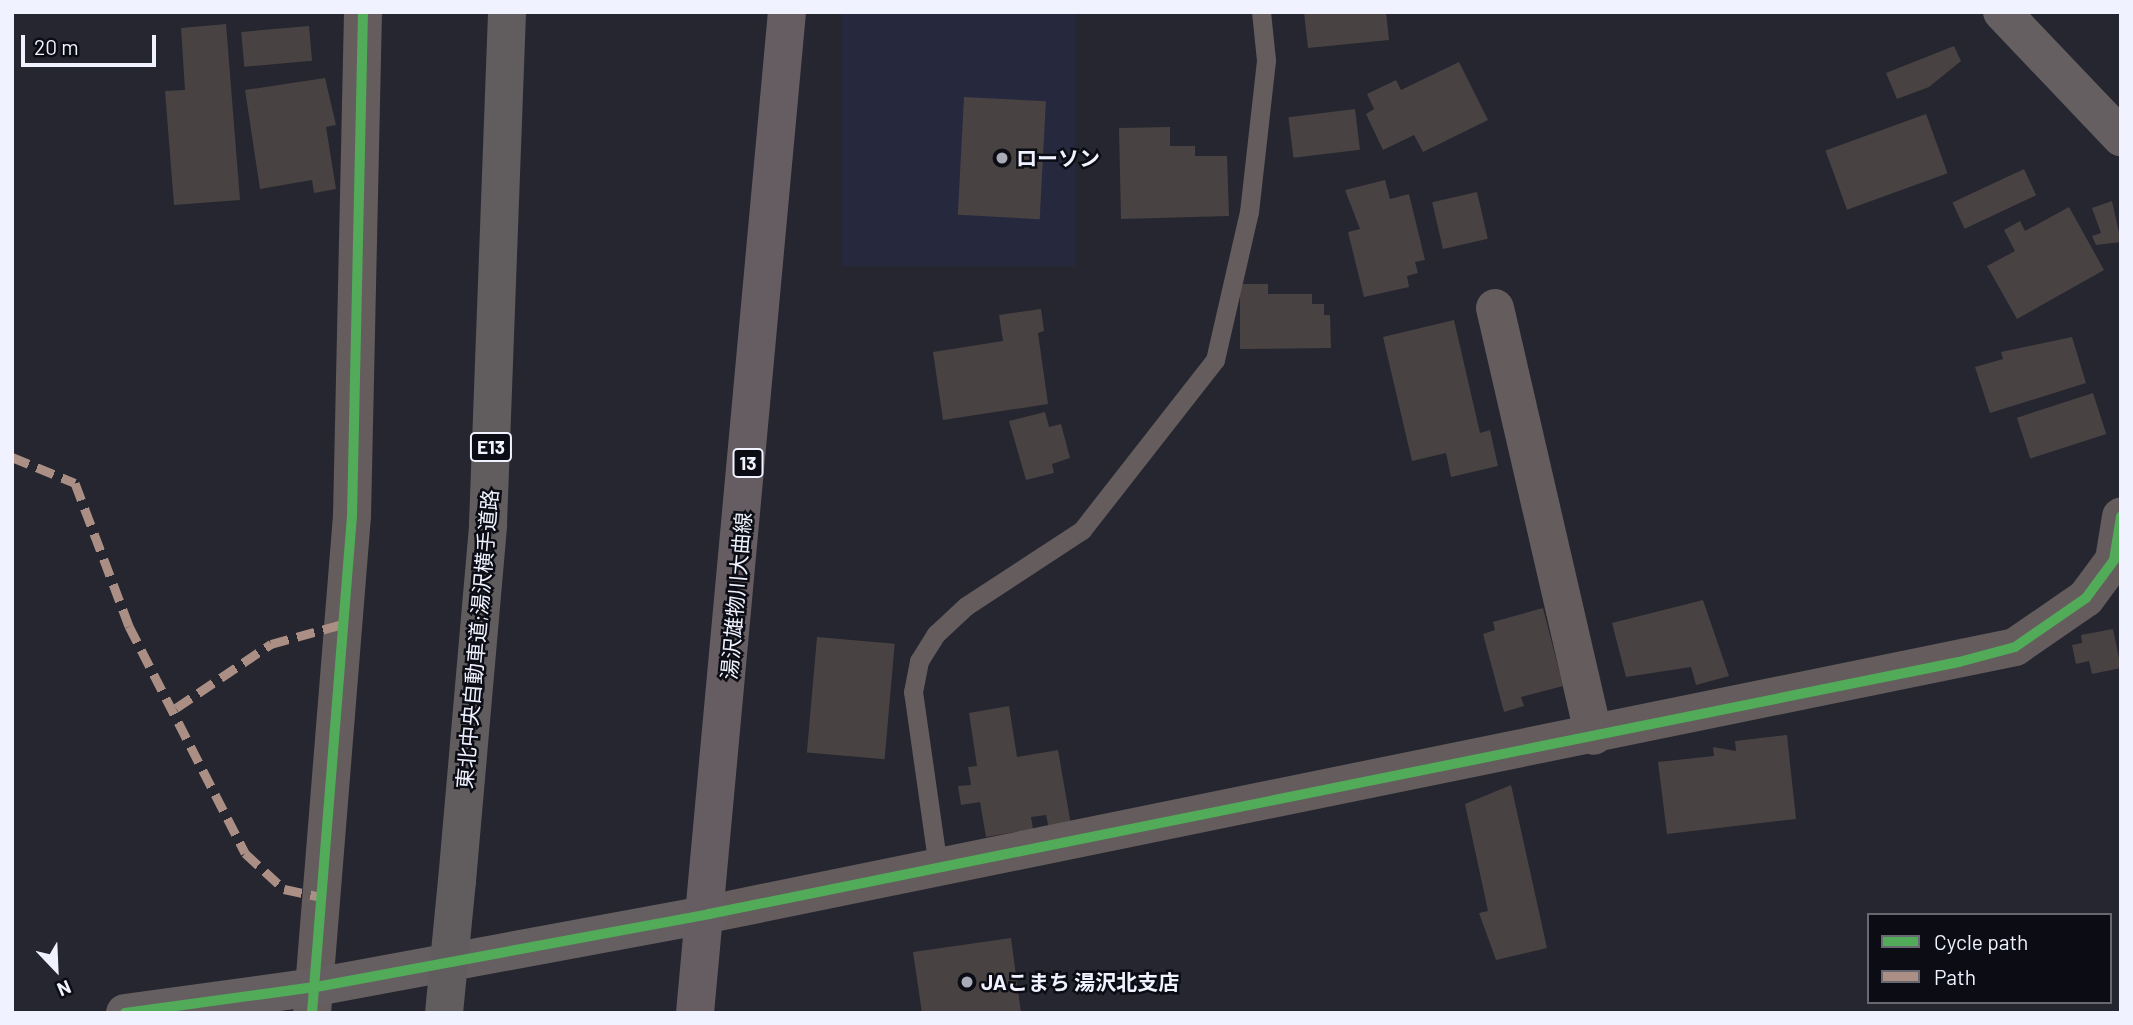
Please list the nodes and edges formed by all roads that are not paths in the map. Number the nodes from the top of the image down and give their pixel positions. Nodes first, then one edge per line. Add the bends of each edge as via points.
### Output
1 (363, 12) edge
2 (508, 12) edge
3 (787, 12) edge
4 (1261, 12) edge
5 (2003, 12) edge
6 (2121, 138) edge
7 (1495, 308) dead end
8 (2121, 517) edge
9 (2114, 560) junction
10 (2121, 599) edge
11 (1594, 736) junction
12 (938, 867) junction
13 (709, 914) junction
14 (314, 1000) edge
15 (125, 1013) edge
16 (444, 1013) edge
17 (695, 1013) edge

1 - 14 street via 352,516
2 - 16 highway, 東北中央自動車道;湯沢横手道路 / E13, bridge via 488,524
3 - 13 main road, 湯沢雄物川大曲線 / 13
4 - 12 lane via 1266,60 1249,212 1215,360 1082,530 966,606 936,634 919,661 913,692
5 - 6 street
7 - 11 street
8 - 9 street
9 - 10 street
9 - 11 street via 2086,598 2015,647
11 - 12 street
12 - 13 street
13 - 14 street
13 - 17 main road, 湯沢雄物川大曲線 / 13
14 - 15 street

